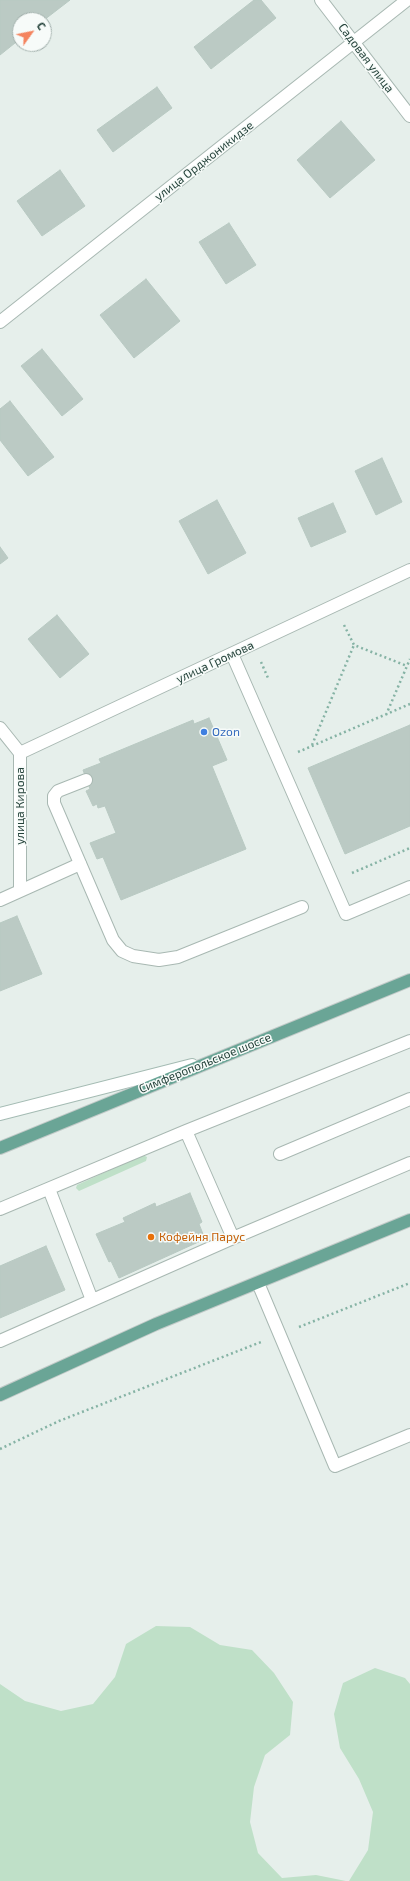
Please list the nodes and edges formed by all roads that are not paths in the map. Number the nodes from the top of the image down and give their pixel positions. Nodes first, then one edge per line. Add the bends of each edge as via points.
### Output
1 (321, 0) edge
2 (407, 0) edge
3 (354, 42) junction
4 (410, 116) edge
5 (0, 322) edge
6 (410, 570) edge
7 (232, 654) junction
8 (0, 728) edge
9 (20, 753) junction
10 (86, 780) dead end
11 (80, 864) junction
12 (410, 887) edge
13 (20, 891) junction
14 (0, 900) edge
15 (302, 908) dead end
16 (410, 980) edge
17 (410, 1041) edge
18 (212, 1060) junction
19 (410, 1098) edge
20 (0, 1114) edge
21 (186, 1131) junction
22 (0, 1148) edge
23 (280, 1154) dead end
24 (410, 1163) edge
25 (49, 1189) junction
26 (0, 1209) edge
27 (410, 1220) edge
28 (233, 1238) junction
29 (258, 1283) junction
30 (92, 1300) junction
31 (0, 1341) edge
32 (0, 1395) edge
33 (410, 1435) edge

1 - 3 street, Садовая улица
2 - 3 street, улица Орджоникидзе
3 - 4 street, Садовая улица
3 - 5 street, улица Орджоникидзе
6 - 7 street, улица Громова
7 - 9 street, улица Громова
7 - 12 street via 346,914
8 - 9 street, улица Кирова
9 - 13 street, улица Кирова
10 - 11 street via 58,791 54,796 54,803
11 - 13 street
11 - 15 street via 114,940 122,951 133,956 159,960 178,957
13 - 14 street
16 - 18 main road, Симферопольское шоссе
17 - 21 street
18 - 20 street
18 - 22 main road, Симферопольское шоссе
19 - 23 street
21 - 25 street
21 - 28 street
24 - 28 street
25 - 26 street
25 - 30 street
27 - 29 main road
28 - 30 street
29 - 32 main road via 156,1324
29 - 33 street via 335,1466
30 - 31 street

